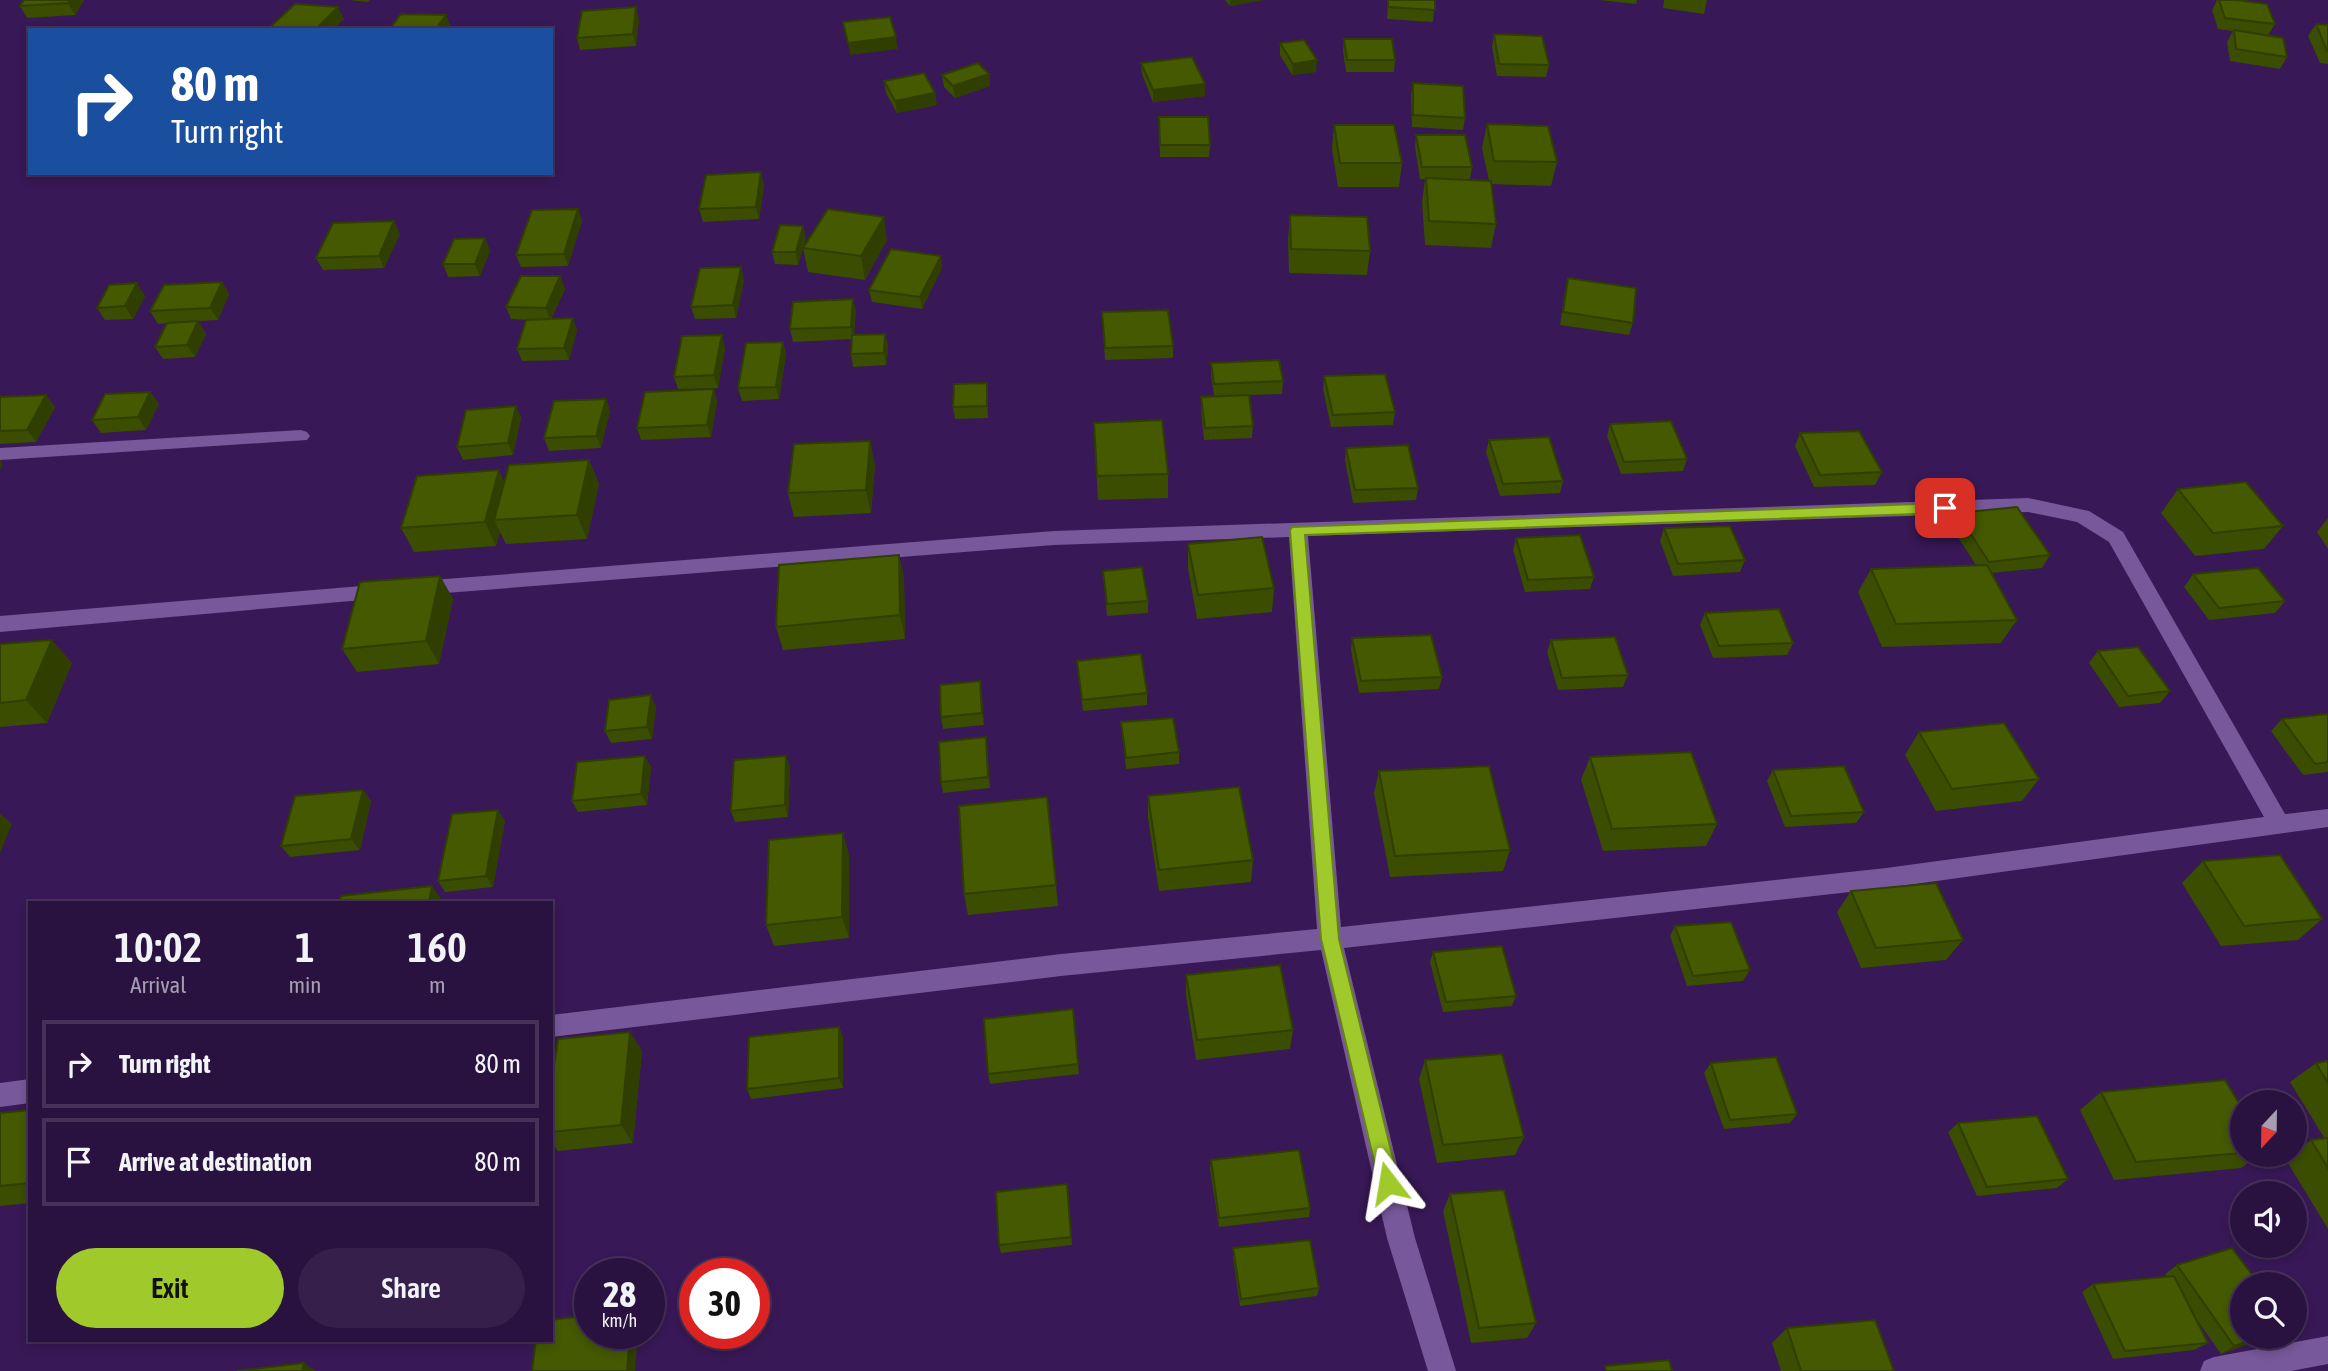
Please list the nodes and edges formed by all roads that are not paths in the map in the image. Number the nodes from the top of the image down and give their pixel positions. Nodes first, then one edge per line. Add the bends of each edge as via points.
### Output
1 (301, 436) dead end
2 (0, 454) edge
3 (1298, 530) junction
4 (0, 624) edge
5 (2328, 818) edge
6 (2279, 824) junction
7 (1330, 939) junction
8 (553, 1026) edge
9 (28, 1091) edge
10 (0, 1095) edge
11 (2328, 1350) edge
12 (1442, 1371) edge
13 (2214, 1371) edge

1 - 2 street
3 - 4 street via 1054,538
3 - 6 street via 2028,505 2082,516 2116,537
3 - 7 street
5 - 6 street
6 - 7 street via 1886,878
7 - 8 street via 1061,965
7 - 12 street via 1401,1237
9 - 10 street
11 - 13 street

